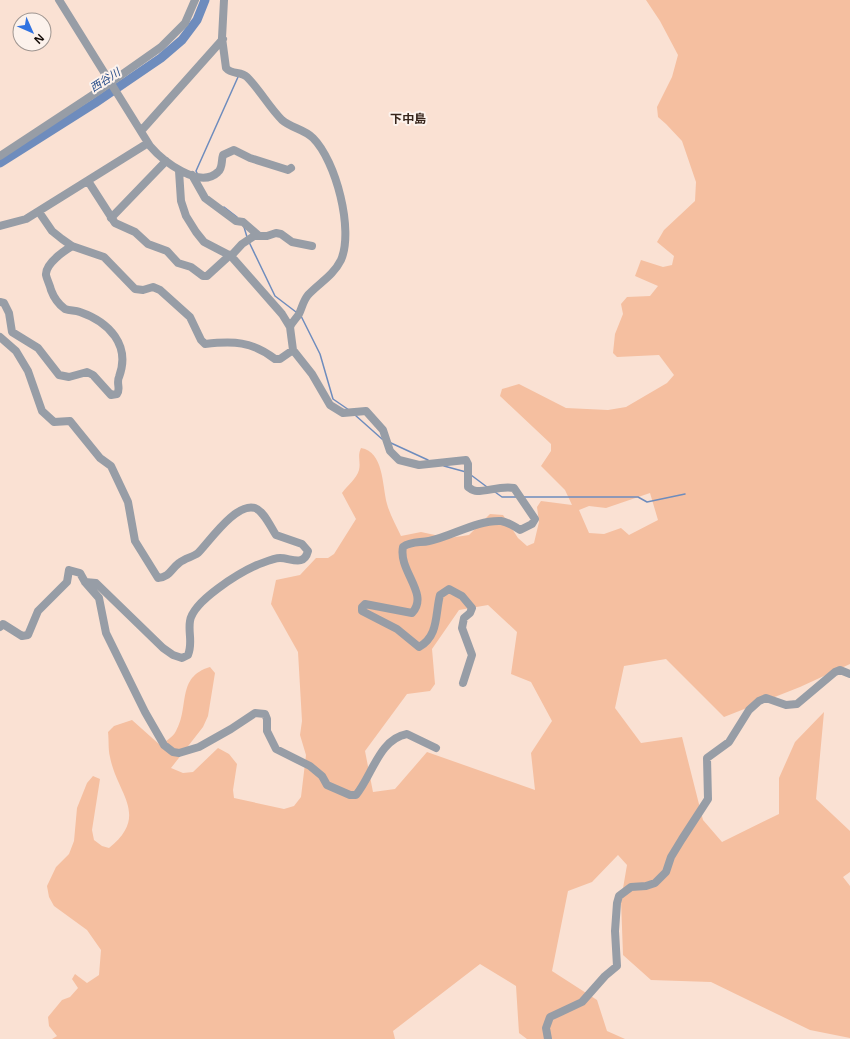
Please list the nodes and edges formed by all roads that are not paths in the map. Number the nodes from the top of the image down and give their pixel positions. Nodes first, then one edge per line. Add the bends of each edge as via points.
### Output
1 (59, 0) edge
2 (195, 0) edge
3 (224, 0) edge
4 (223, 39) junction
5 (111, 82) junction
6 (141, 131) junction
7 (148, 143) junction
8 (0, 154) edge
9 (166, 161) junction
10 (291, 168) dead end
11 (179, 171) junction
12 (192, 175) junction
13 (88, 181) junction
14 (39, 212) junction
15 (111, 218) junction
16 (0, 226) edge
17 (258, 235) junction
18 (72, 246) junction
19 (312, 246) dead end
20 (231, 255) junction
21 (0, 302) edge
22 (290, 327) junction
23 (0, 337) edge
24 (293, 350) junction
25 (85, 582) junction
26 (0, 627) edge
27 (850, 674) edge
28 (462, 683) dead end
29 (436, 748) dead end
30 (548, 1039) edge

1 - 5 street
2 - 5 street via 188,18 174,36
3 - 4 street
4 - 6 street
4 - 22 street via 226,68 246,76 285,122 314,138 333,170 340,195 346,237 341,258 333,273 305,298 299,314
5 - 6 street
5 - 8 street
6 - 7 street
7 - 9 street
7 - 13 street
9 - 11 street
9 - 15 street
10 - 12 street via 281,169 234,150 224,155 220,169 214,175
11 - 12 street
11 - 20 street via 181,201 190,222 204,242
12 - 17 street via 205,198 236,222 243,222
13 - 14 street
13 - 15 street
14 - 16 street via 26,219
14 - 18 street via 52,231
15 - 20 street via 117,225 135,232 148,244 167,251 178,263 190,266 204,277
17 - 19 street via 278,233 292,242
17 - 20 street
18 - 21 street via 50,266 46,275 55,299 62,306 82,312 107,326 115,335 120,345 122,364 117,381 117,394 111,395 87,372 69,377 59,375 38,348 12,332 9,313 4,303
18 - 24 street via 104,257 135,289 153,287 160,290 190,317 205,344 239,342 266,352 274,359 280,359
20 - 22 street via 282,314
22 - 24 street
23 - 25 street via 16,351 28,371 42,411 54,422 70,421 100,458 111,466 131,514 135,541 158,578 169,575 179,562 197,554 216,531 234,516 252,508 266,520 276,535 302,544 308,551 301,560 279,558 249,569 216,589 192,615 191,646 188,655 182,658 163,648 96,583
24 - 28 street via 312,374 330,405 343,413 366,411 383,430 390,451 399,460 419,465 466,460 468,487 478,491 514,488 535,519 532,524 520,530 500,521 480,524 429,541 408,543 403,547 401,555 418,592 419,603 416,608 412,613 372,604 365,604 362,607 362,611 397,629 419,647 434,633 440,595 449,589 462,596 472,608 462,623 462,628 472,655
25 - 26 street via 80,573 69,570 67,582 38,611 28,635 22,636 3,624
25 - 29 street via 99,598 106,633 145,712 164,745 173,752 184,752 198,747 260,712 265,714 267,731 276,749 310,766 322,776 327,785 356,795 383,750 395,738 407,734
27 - 30 street via 840,670 835,672 797,704 786,705 766,698 759,700 749,710 729,742 707,758 708,799 682,839 666,872 655,883 631,887 619,896 615,931 617,966 582,1002 550,1017 546,1028

